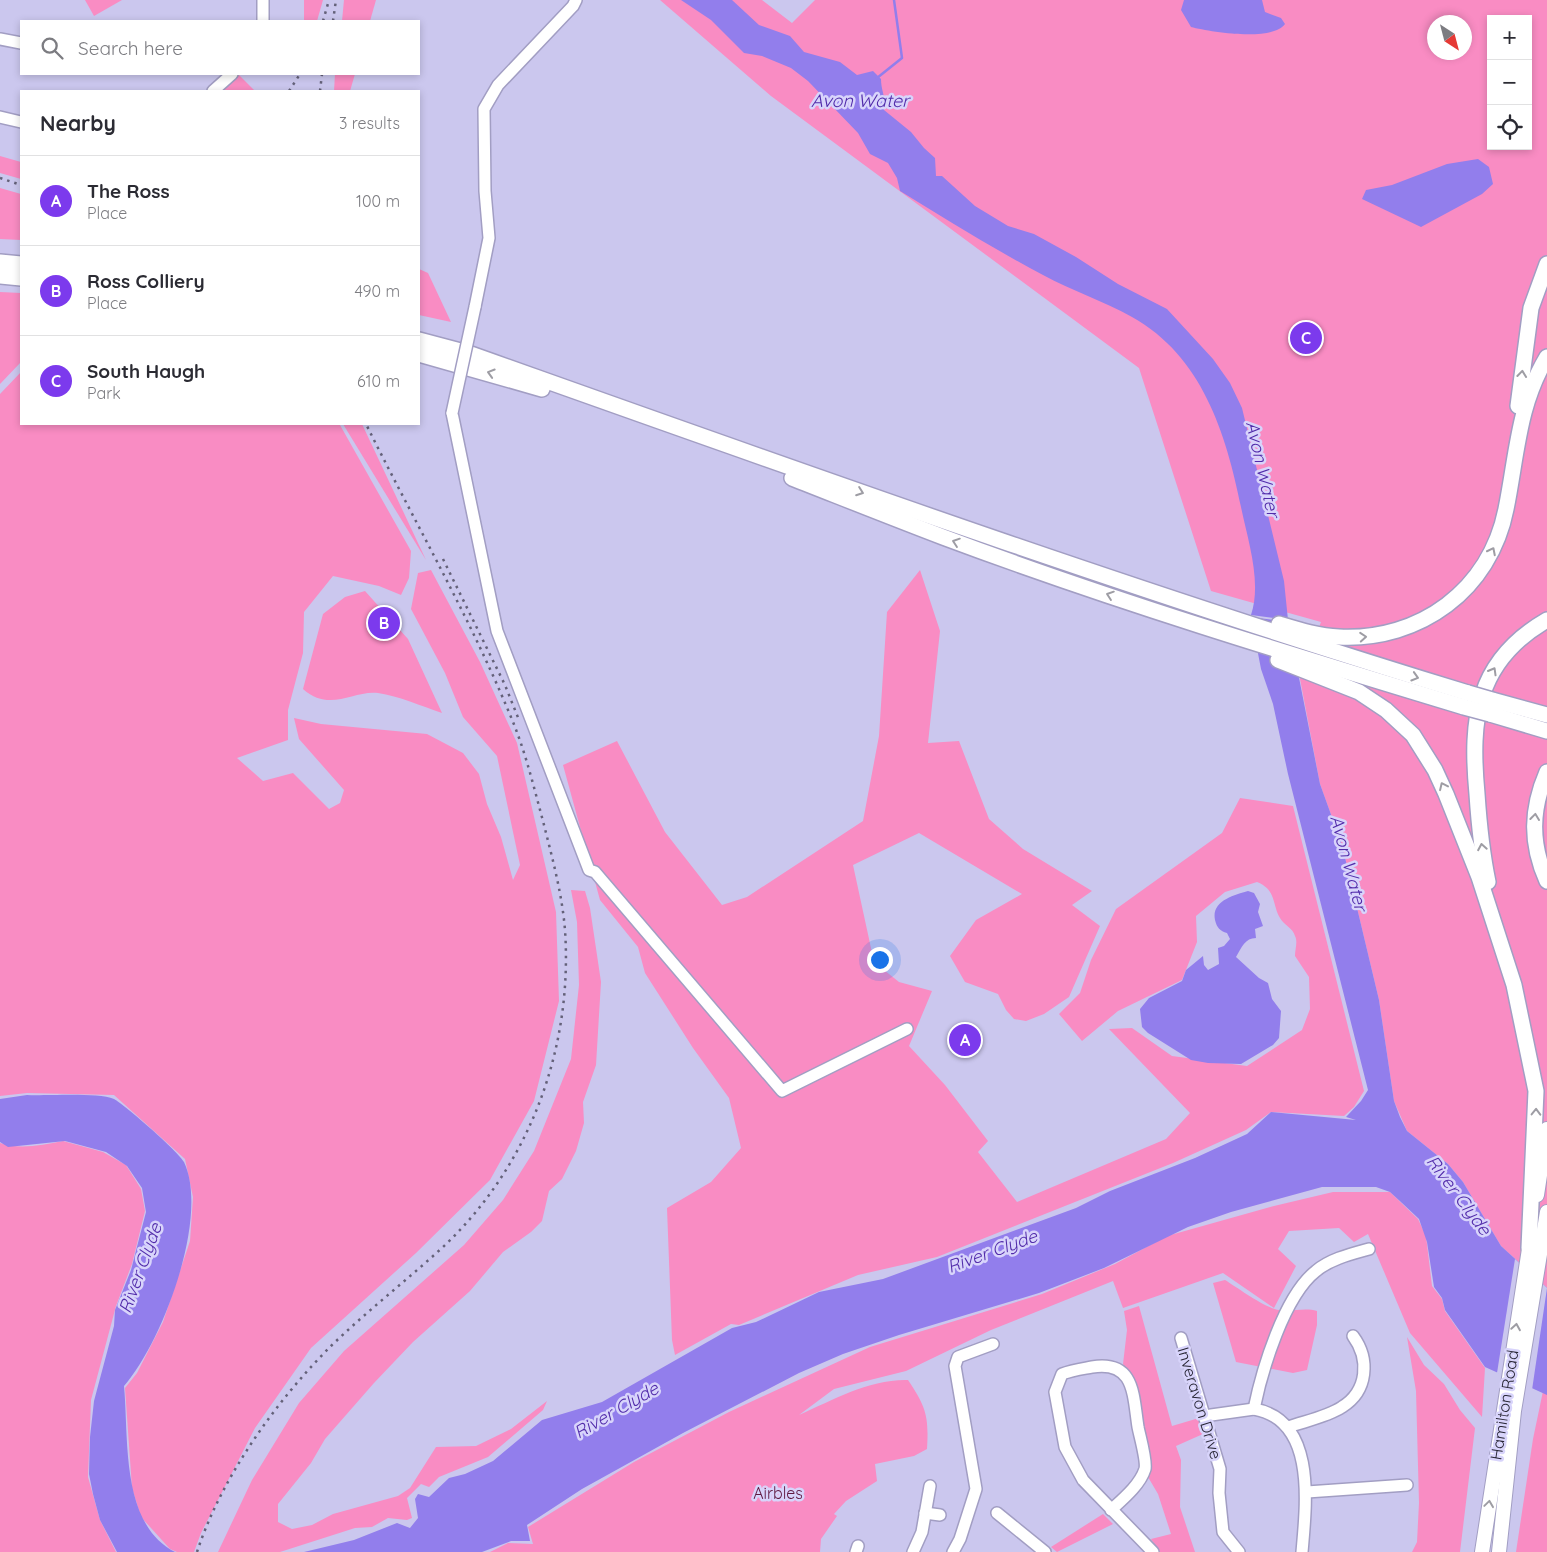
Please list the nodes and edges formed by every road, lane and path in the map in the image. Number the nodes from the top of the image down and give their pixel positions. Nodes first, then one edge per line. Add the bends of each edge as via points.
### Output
1 (263, 0) edge
2 (576, 0) edge
3 (263, 20) edge
4 (0, 39) edge
5 (20, 43) edge
6 (231, 75) edge
7 (214, 90) edge
8 (0, 117) edge
9 (20, 122) edge
10 (0, 262) edge
11 (20, 264) edge
12 (1547, 264) edge
13 (0, 276) edge
14 (20, 278) edge
15 (420, 340) edge
16 (420, 354) edge
17 (1547, 357) edge
18 (1511, 474) junction
19 (1547, 620) edge
20 (1317, 640) junction
21 (1324, 671) junction
22 (1466, 700) junction
23 (1542, 722) edge
24 (1547, 772) edge
25 (1547, 881) edge
26 (1506, 964) junction
27 (907, 1029) dead end
28 (1547, 1129) edge
29 (1547, 1212) edge
30 (1547, 1222) edge
31 (1368, 1249) dead end
32 (1534, 1252) junction
33 (1353, 1336) dead end
34 (1181, 1338) dead end
35 (993, 1344) dead end
36 (1254, 1409) junction
37 (1509, 1411) junction
38 (1204, 1416) junction
39 (1288, 1427) junction
40 (1407, 1485) dead end
41 (930, 1486) dead end
42 (1307, 1492) junction
43 (1111, 1510) junction
44 (925, 1513) junction
45 (997, 1513) dead end
46 (940, 1514) dead end
47 (913, 1552) edge
48 (953, 1552) edge
49 (1044, 1552) edge
50 (1153, 1552) edge
51 (1238, 1552) edge
52 (1302, 1552) edge
53 (1482, 1552) edge
54 (1499, 1552) edge

1 - 3 street
2 - 27 street, bridge via 498,85 484,109 484,191 489,238 452,413 497,631 588,870 595,872 782,1091
4 - 5 street
6 - 7 street
8 - 9 street
10 - 11 highway
18 -> 12 highway via 1531,308
13 - 14 highway
15 -> 20 highway via 468,353 1079,569
21 -> 16 highway via 945,538 650,423
17 - 18 highway via 1524,407
20 -> 18 highway via 1393,632 1425,620 1454,600 1479,574 1496,544 1506,510
26 -> 19 highway via 1480,840 1474,756 1476,722 1483,691 1503,655 1518,639
20 -> 22 highway
21 - 22 highway
26 -> 21 highway via 1479,877 1446,794 1424,751 1413,735 1386,710
22 - 23 highway, bridge
25 -> 24 highway via 1537,856 1533,829 1536,805
32 -> 26 highway via 1536,1091 1514,984
28 - 32 main road
29 - 32 main road
30 - 32 highway
31 - 36 street via 1318,1269 1296,1293 1271,1350
32 - 37 main road, Hamilton Road
33 - 39 street via 1363,1355 1365,1371 1358,1391 1340,1408
34 - 38 street, Inveravon Drive
35 - 48 street via 958,1357 955,1366 976,1489
36 - 38 street
36 - 39 street via 1262,1410
53 -> 37 main road, Hamilton Road
37 - 54 main road, Hamilton Road
38 - 51 street, Inveravon Drive via 1220,1469 1223,1532
39 - 42 street via 1298,1447
40 - 42 street
41 - 44 street
42 - 52 street
43 - 43 street via 1146,1468 1132,1392 1121,1369 1106,1365 1071,1370 1062,1374 1055,1392 1066,1447 1083,1480
43 - 50 street
44 - 46 street
44 - 47 street via 922,1532
45 - 49 street

